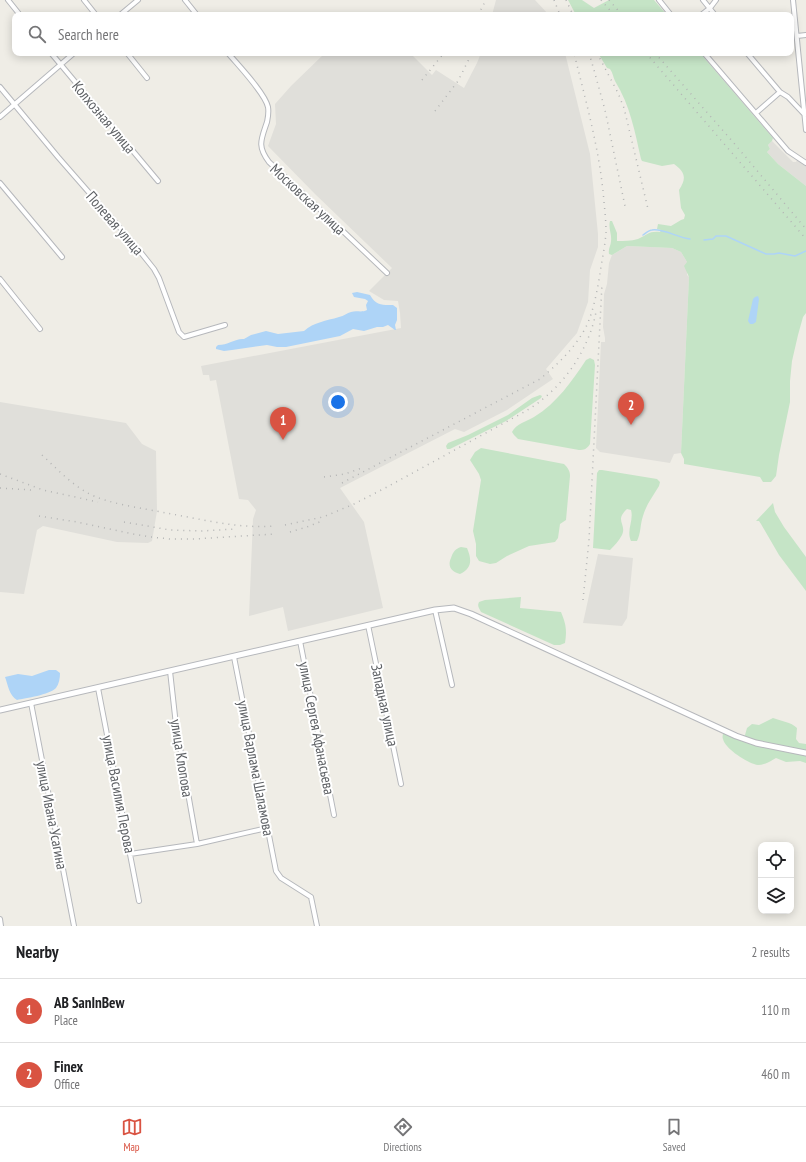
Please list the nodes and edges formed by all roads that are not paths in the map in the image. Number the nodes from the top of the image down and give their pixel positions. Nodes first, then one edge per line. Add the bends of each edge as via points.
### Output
1 (8, 0) edge
2 (84, 0) edge
3 (138, 0) edge
4 (184, 0) edge
5 (659, 0) edge
6 (703, 0) edge
7 (716, 0) edge
8 (793, 0) edge
9 (710, 8) junction
10 (18, 12) edge
11 (94, 12) edge
12 (124, 12) edge
13 (194, 12) edge
14 (669, 12) edge
15 (705, 12) edge
16 (713, 12) edge
17 (806, 35) edge
18 (797, 36) junction
19 (53, 56) edge
20 (70, 56) edge
21 (129, 56) edge
22 (230, 56) edge
23 (707, 56) edge
24 (750, 56) edge
25 (60, 64) junction
26 (147, 78) dead end
27 (0, 88) edge
28 (780, 92) junction
29 (14, 105) junction
30 (756, 113) junction
31 (805, 115) junction
32 (0, 117) edge
33 (806, 130) edge
34 (806, 164) edge
35 (158, 180) dead end
36 (0, 183) edge
37 (62, 257) dead end
38 (387, 273) dead end
39 (0, 279) edge
40 (225, 325) dead end
41 (40, 328) dead end
42 (435, 610) junction
43 (368, 625) junction
44 (300, 641) junction
45 (234, 657) junction
46 (170, 671) junction
47 (452, 685) dead end
48 (98, 688) junction
49 (31, 703) junction
50 (0, 710) edge
51 (806, 753) edge
52 (401, 784) dead end
53 (334, 815) dead end
54 (268, 828) junction
55 (197, 844) junction
56 (130, 854) junction
57 (139, 901) dead end
58 (0, 920) edge
59 (1, 926) edge
60 (74, 926) edge
61 (317, 926) edge

1 - 10 street
2 - 11 street
3 - 12 street
4 - 13 street
5 - 14 street
6 - 9 street
7 - 9 street
8 - 18 street
9 - 15 street
9 - 16 street
17 - 18 street
18 - 31 street
19 - 25 street, Колхозная улица
20 - 25 street
21 - 26 street
22 - 38 street, Московская улица via 267,104 268,116 261,144 262,154
23 - 30 street
24 - 28 street
25 - 29 street
25 - 35 street, Колхозная улица
27 - 29 street, Полевая улица
28 - 30 street
28 - 31 street
29 - 32 street
29 - 40 street, Полевая улица via 154,269 179,332 184,337
30 - 34 street via 788,151
31 - 33 street
36 - 37 street
39 - 41 street
42 - 43 street
42 - 47 street
42 - 51 street via 454,608 471,614 745,740
43 - 44 street
43 - 52 street, Западная улица
44 - 45 street
44 - 53 street, улица Сергея Афанасьева
45 - 46 street
45 - 54 street, улица Варлама Шаламова
46 - 48 street
46 - 55 street, улица Клопова via 176,725
48 - 49 street
48 - 56 street, улица Василия Перова
49 - 50 street
49 - 60 street, улица Ивана Усагина
54 - 55 street
54 - 61 street, улица Варлама Шаламова via 276,871 281,878 312,897
55 - 56 street
56 - 57 street, улица Василия Перова
58 - 59 street

